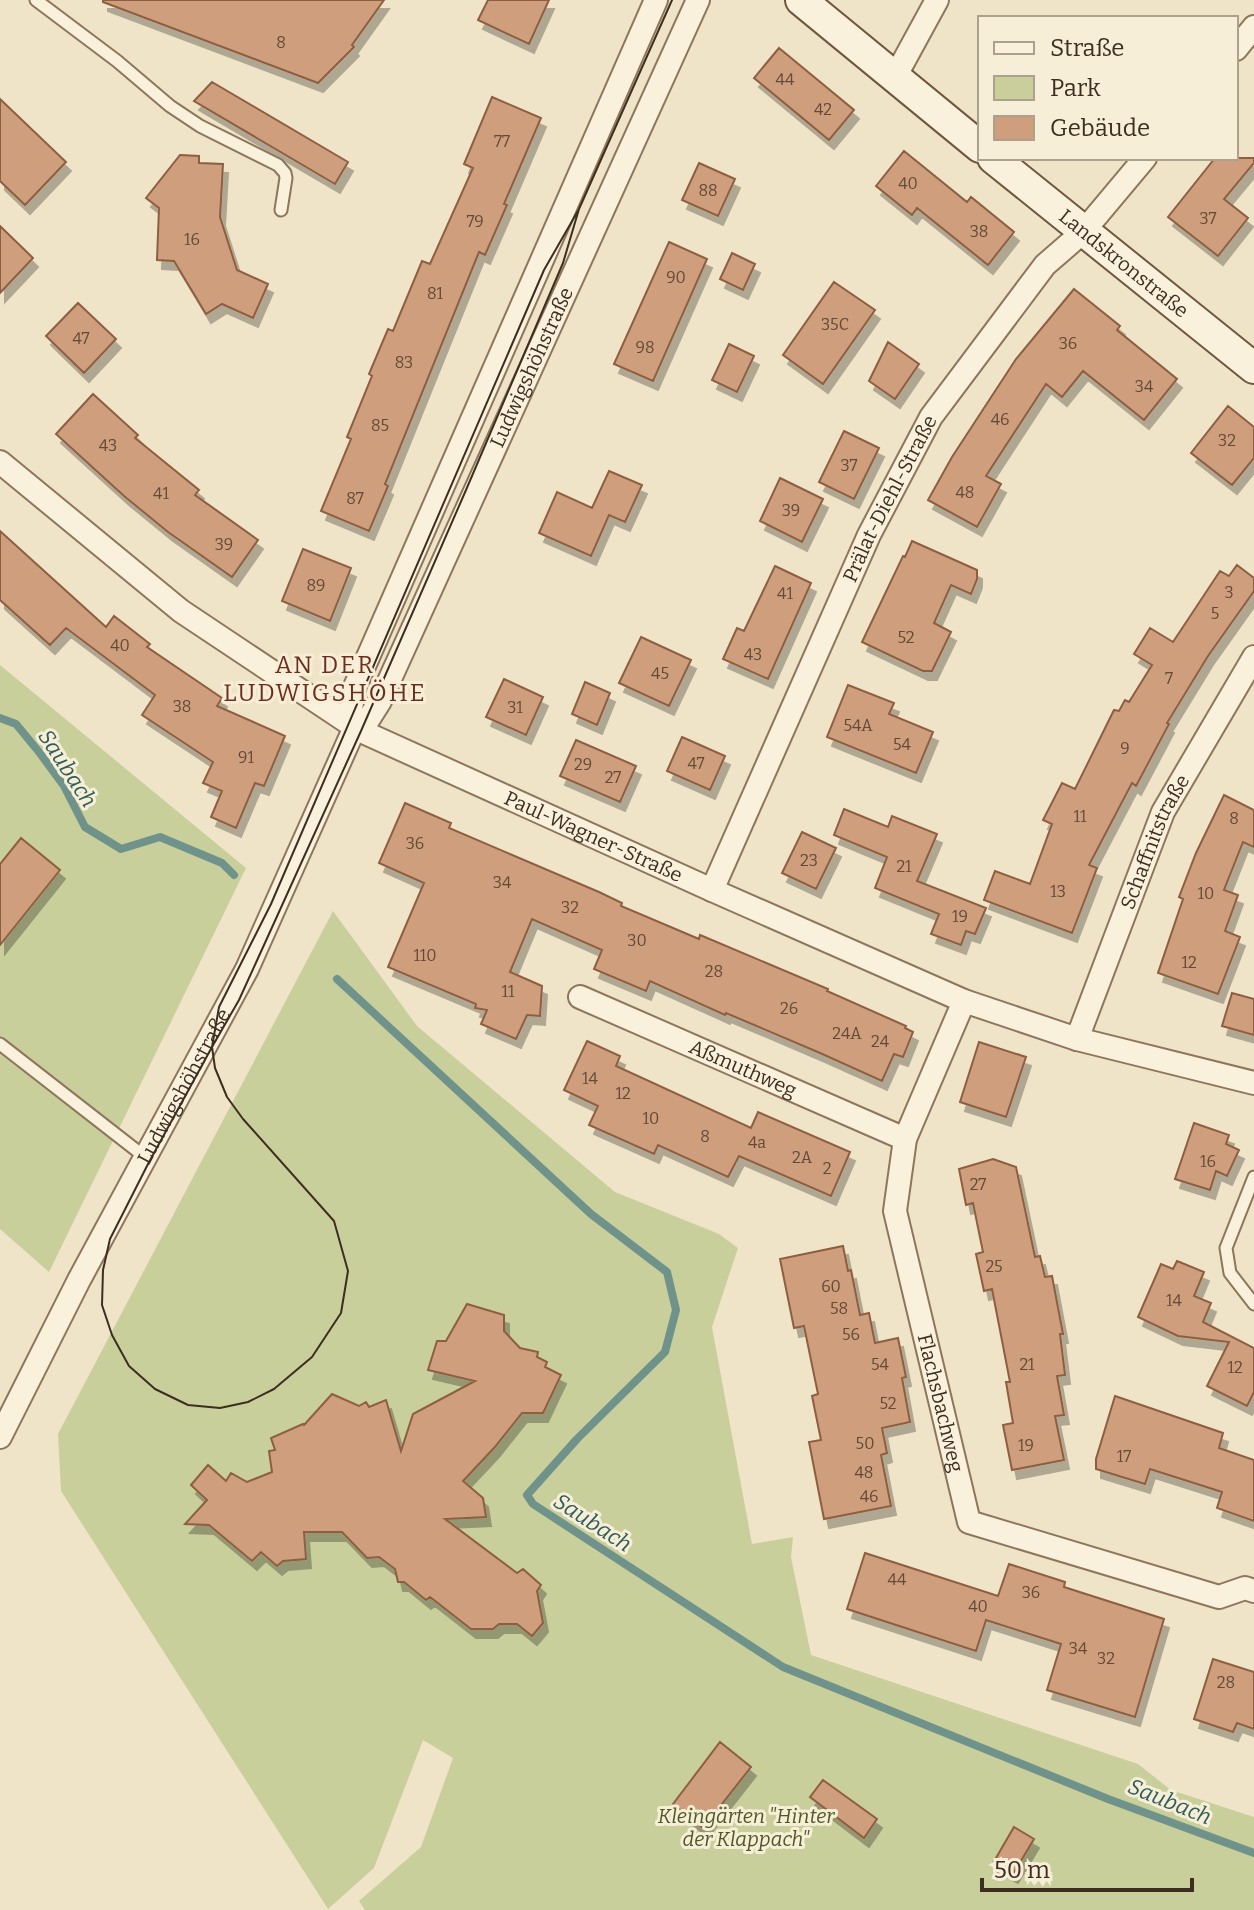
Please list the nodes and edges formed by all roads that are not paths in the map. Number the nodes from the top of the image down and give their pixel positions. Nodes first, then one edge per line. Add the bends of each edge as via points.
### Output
1 (36, 0) edge
2 (656, 0) edge
3 (698, 0) edge
4 (801, 0) edge
5 (937, 0) edge
6 (1254, 27) edge
7 (1238, 47) edge
8 (895, 77) junction
9 (978, 145) edge
10 (995, 160) edge
11 (1143, 160) edge
12 (281, 210) dead end
13 (1083, 232) junction
14 (1254, 368) edge
15 (0, 462) edge
16 (1254, 657) edge
17 (355, 727) junction
18 (712, 890) junction
19 (580, 997) dead end
20 (964, 1001) junction
21 (1077, 1039) junction
22 (0, 1044) edge
23 (1254, 1083) edge
24 (905, 1139) junction
25 (145, 1157) junction
26 (1254, 1177) edge
27 (1254, 1304) edge
28 (0, 1437) edge
29 (1254, 1591) edge

1 - 12 lane via 170,106 278,165 286,178
2 - 17 street, Ludwigshöhstraße via 354,689
3 - 17 street, Ludwigshöhstraße via 380,701
4 - 8 main road
5 - 8 street
6 - 7 street
8 - 9 main road
10 - 13 main road, Landskronstraße
11 - 13 street, Prälat-Diehl-Straße
13 - 14 main road, Landskronstraße
13 - 18 street, Prälat-Diehl-Straße via 1045,265 931,417 869,535
15 - 17 street, Paul-Wagner-Straße via 181,611
16 - 21 street, Schaffnitstraße via 1163,812
17 - 18 street, Paul-Wagner-Straße
17 - 25 street, Ludwigshöhstraße via 247,969
18 - 20 street, Paul-Wagner-Straße
19 - 24 street, Aßmuthweg
20 - 21 street, Paul-Wagner-Straße
20 - 24 street, Flachsbachweg
21 - 23 street, Paul-Wagner-Straße
22 - 25 lane
24 - 29 street, Flachsbachweg via 895,1211 969,1522 1219,1597 1245,1588
25 - 28 street, Ludwigshöhstraße
26 - 27 lane via 1226,1248 1230,1273

